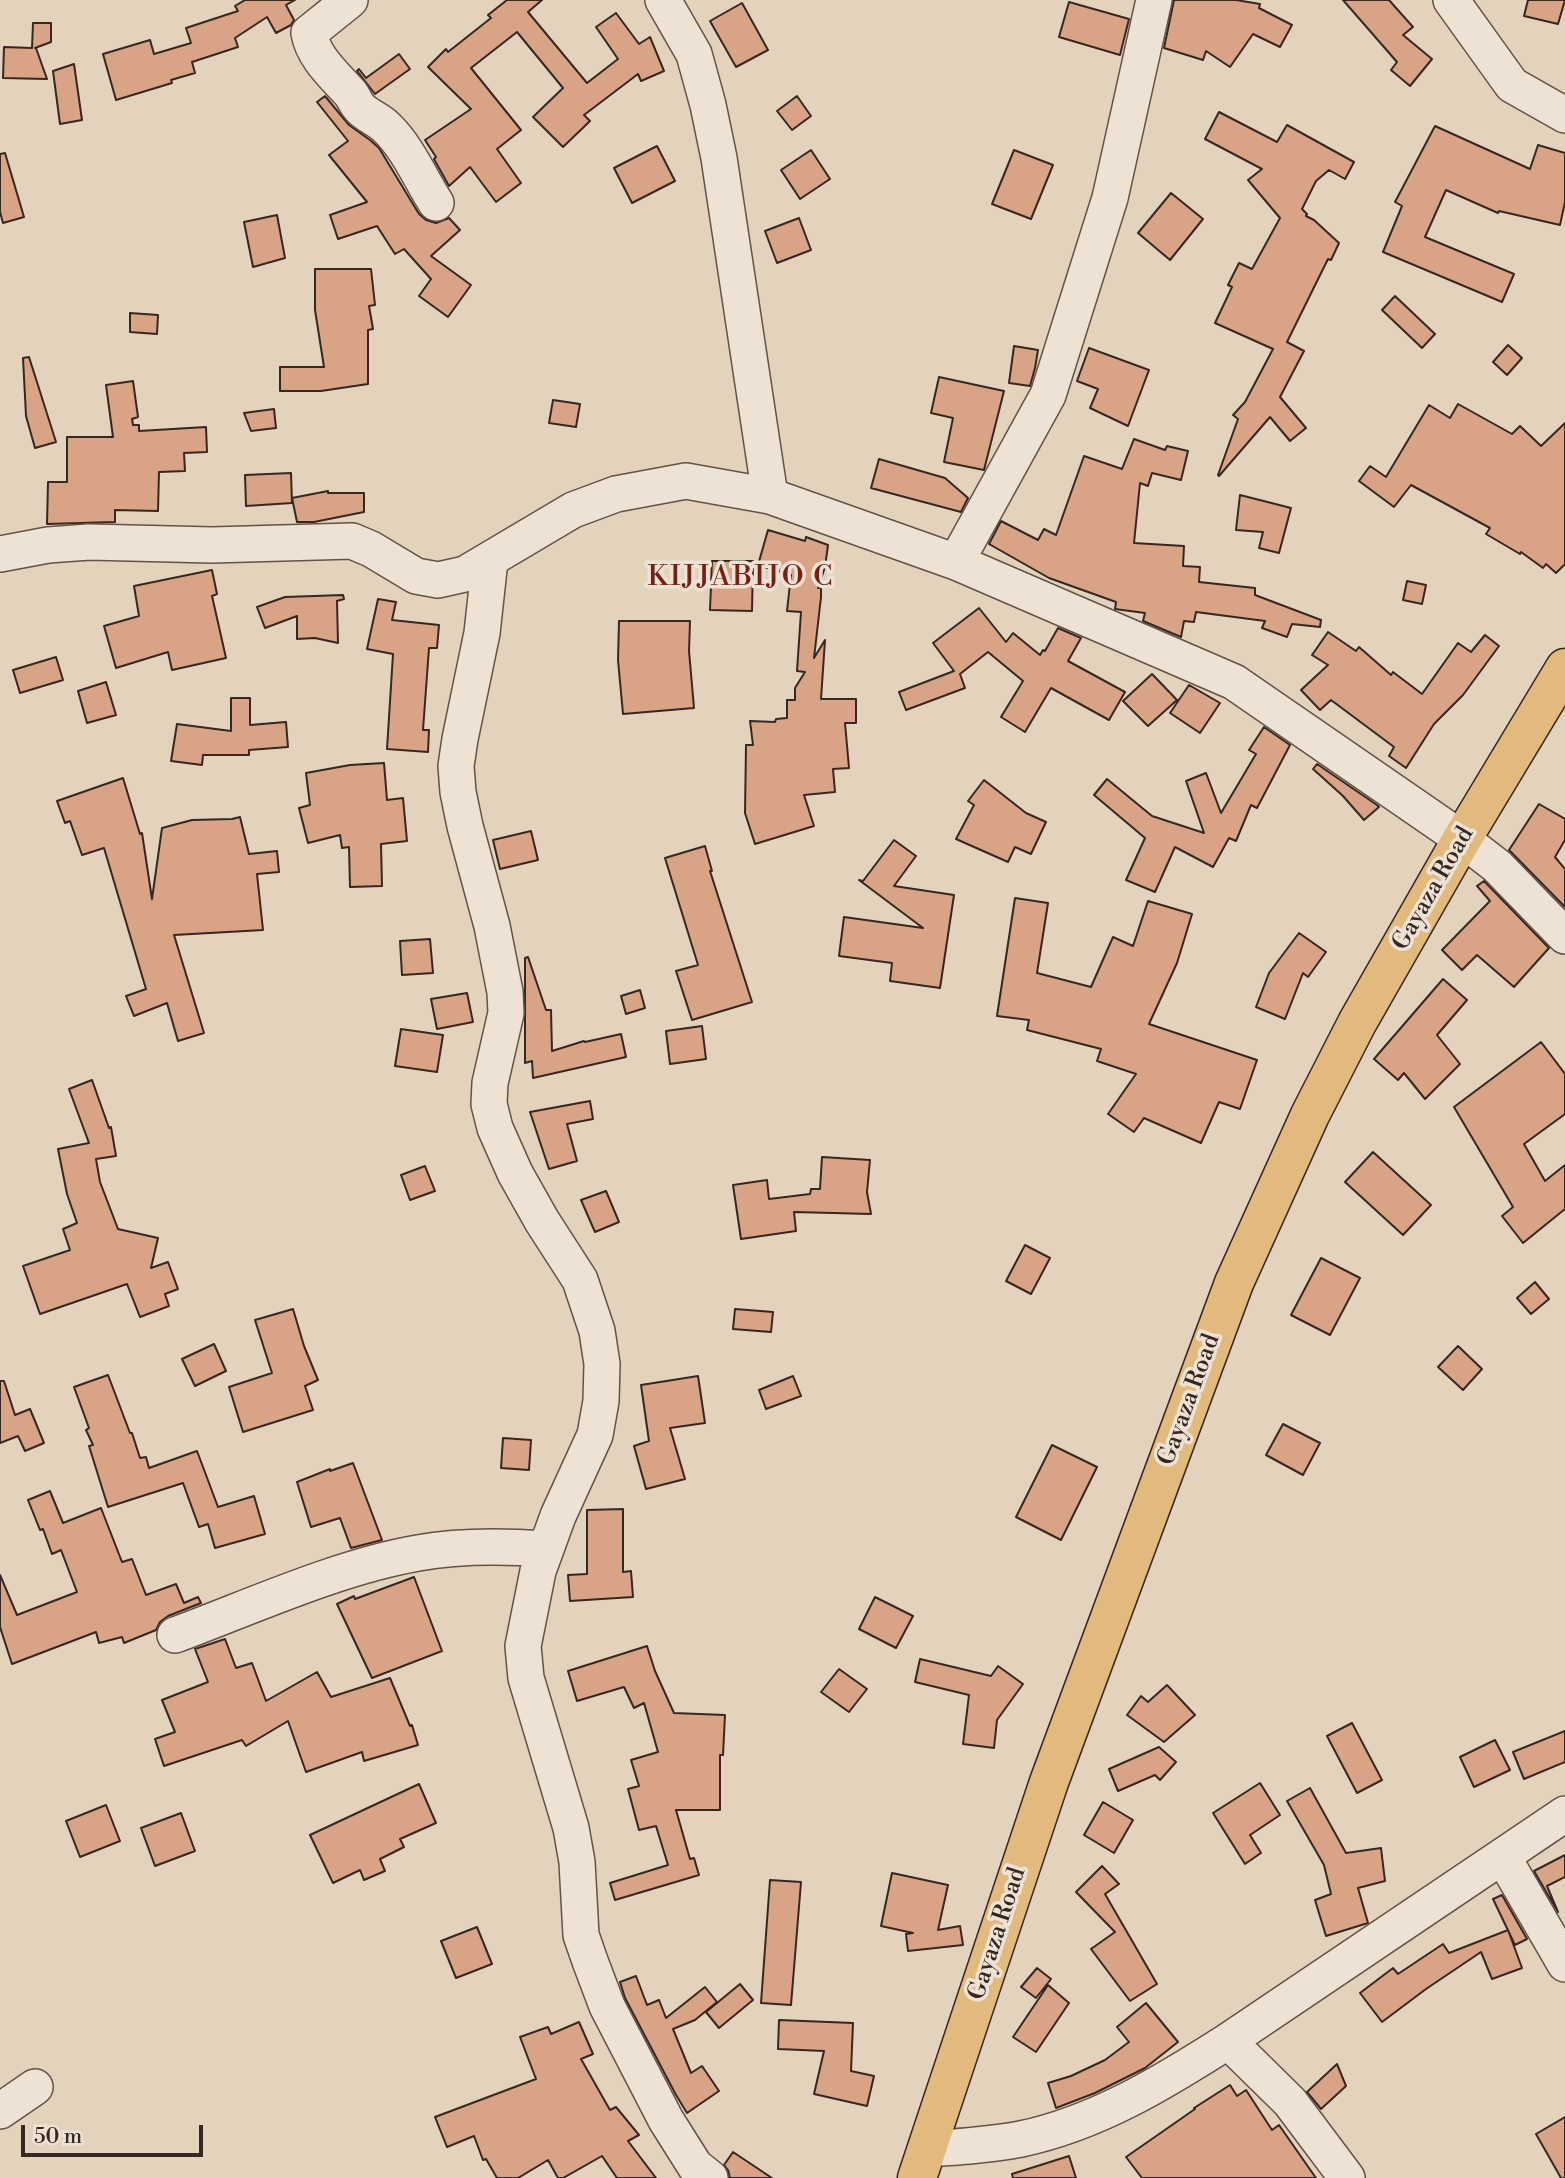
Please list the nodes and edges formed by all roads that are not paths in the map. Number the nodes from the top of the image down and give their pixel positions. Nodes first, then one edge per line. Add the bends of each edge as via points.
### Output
1 (349, 0) edge
2 (663, 0) edge
3 (1154, 0) edge
4 (1451, 0) edge
5 (1565, 115) edge
6 (436, 203) dead end
7 (771, 496) junction
8 (0, 554) edge
9 (490, 560) junction
10 (956, 562) junction
11 (1565, 668) edge
12 (1462, 839) junction
13 (1565, 936) edge
14 (546, 1549) junction
15 (175, 1634) dead end
16 (1565, 1814) edge
17 (1503, 1857) junction
18 (1565, 1964) edge
19 (1228, 2041) junction
20 (35, 2087) dead end
21 (0, 2110) edge
22 (921, 2164) edge
23 (710, 2178) edge
24 (1348, 2178) edge

1 - 6 street via 309,33 311,46 360,108 386,126
2 - 7 street via 694,54 709,104
3 - 10 street via 1110,198 1048,395
4 - 5 street via 1512,85
7 - 9 street via 686,481 641,488 573,510
7 - 10 street
8 - 9 street via 89,542 352,541 416,576 438,580 465,574
9 - 14 street via 482,633 456,766 465,827 505,992 506,1013 489,1104 515,1173 580,1280 597,1331 602,1364 595,1435
10 - 12 street via 1234,682
11 - 12 main road, Gayaza Road
12 - 13 street via 1497,866
12 - 22 main road, Gayaza Road via 1357,1023 1234,1283 1049,1782
14 - 15 street via 449,1549 383,1560
14 - 23 street via 523,1646 526,1678 571,1828 581,1935 607,2006 666,2120 695,2166
16 - 17 street
17 - 18 street
17 - 19 street
19 - 22 street via 1117,2106 1054,2129
19 - 24 street via 1290,2102
20 - 21 street

